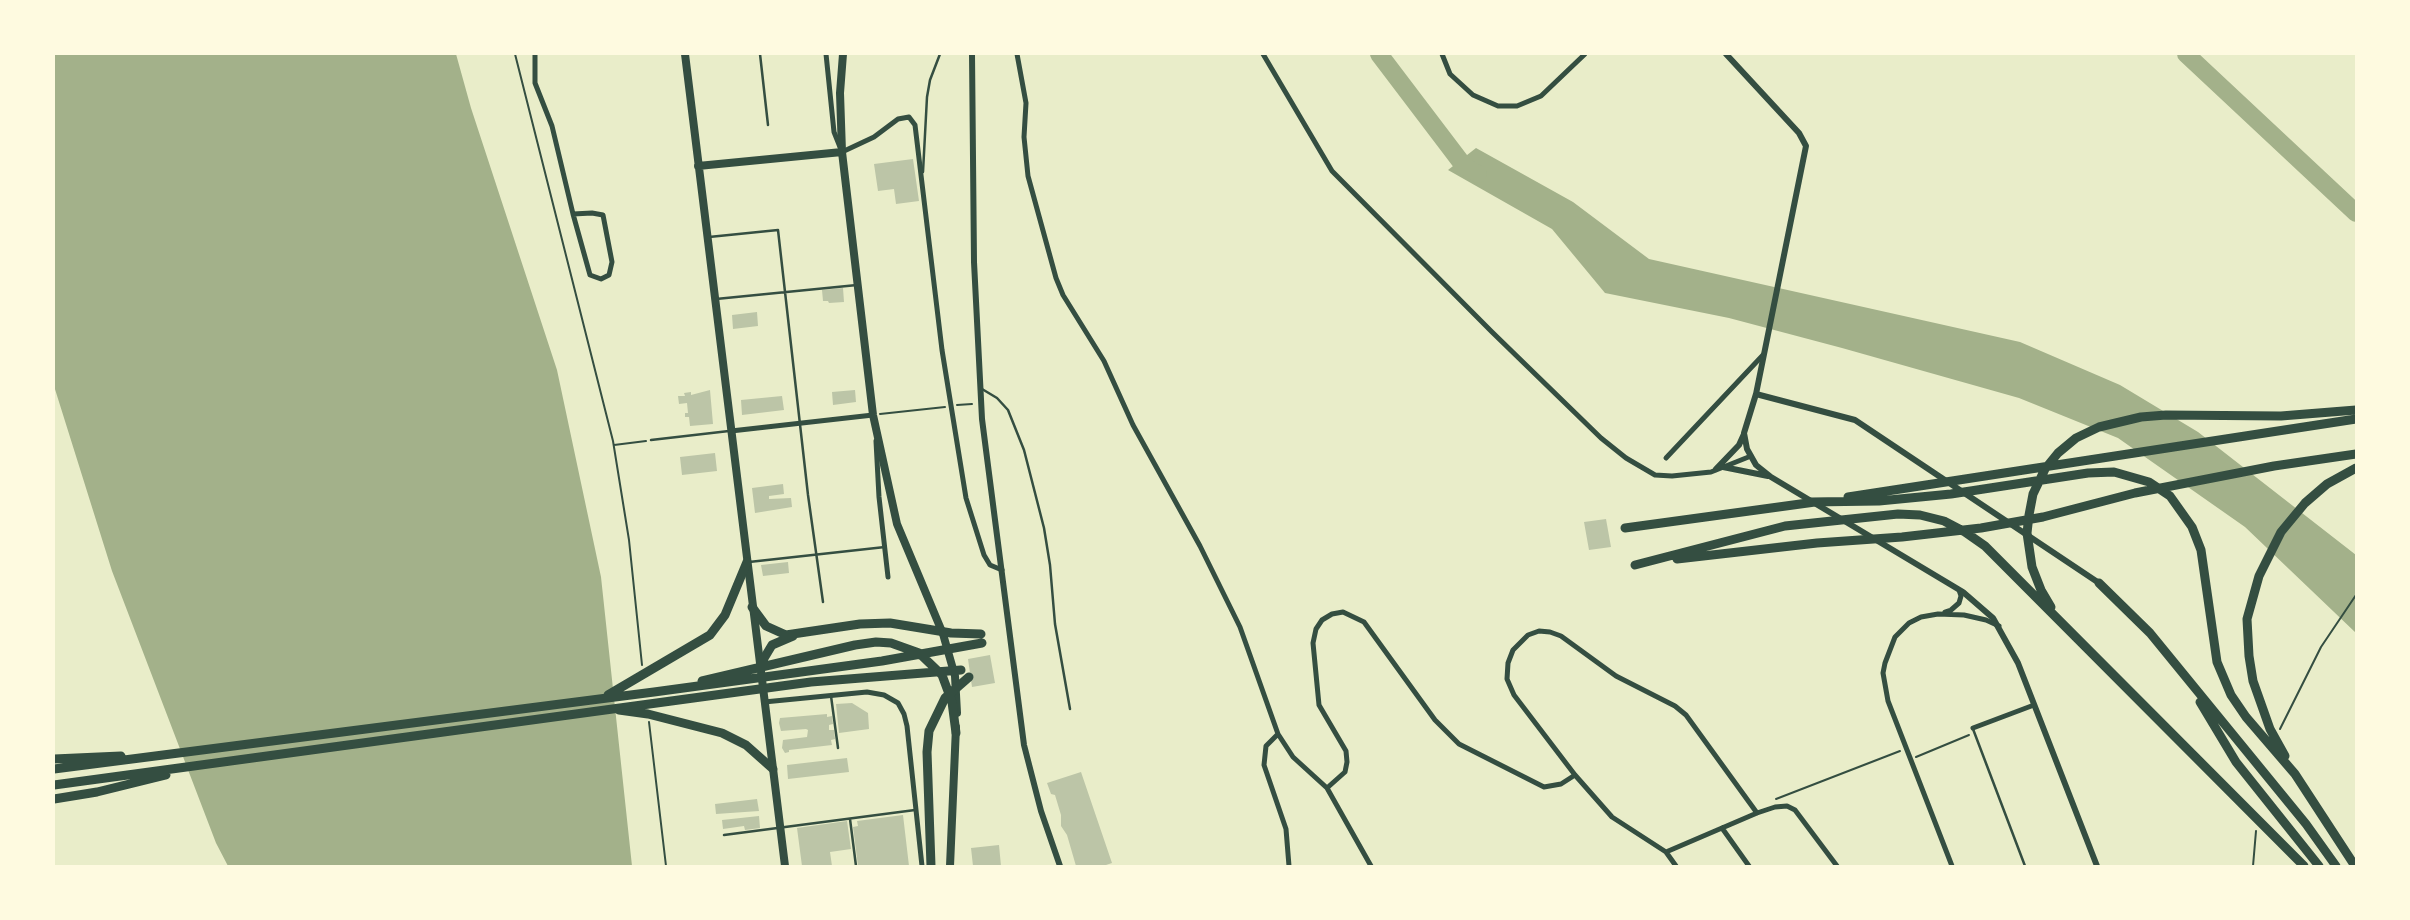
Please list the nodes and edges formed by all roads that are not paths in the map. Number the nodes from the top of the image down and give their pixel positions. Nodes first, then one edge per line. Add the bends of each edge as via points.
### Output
1 (535, 54) edge
2 (685, 54) edge
3 (760, 54) edge
4 (826, 54) edge
5 (844, 54) edge
6 (940, 54) edge
7 (972, 54) edge
8 (1017, 54) edge
9 (1263, 54) edge
10 (1442, 54) edge
11 (1585, 54) edge
12 (1726, 54) edge
13 (768, 125) dead end
14 (842, 152) junction
15 (698, 166) junction
16 (922, 176) junction
17 (574, 214) junction
18 (707, 237) junction
19 (858, 284) junction
20 (784, 292) junction
21 (714, 299) junction
22 (1763, 355) junction
23 (980, 388) junction
24 (1756, 394) junction
25 (2356, 410) edge
26 (873, 415) junction
27 (2356, 419) edge
28 (801, 423) junction
29 (875, 425) junction
30 (731, 431) junction
31 (1744, 433) junction
32 (651, 440) road end
33 (2356, 454) edge
34 (1751, 456) junction
35 (1666, 458) dead end
36 (1720, 468) junction
37 (2356, 468) edge
38 (1771, 477) junction
39 (1811, 502) junction
40 (1625, 528) dead end
41 (885, 547) junction
42 (816, 554) junction
43 (747, 562) junction
44 (1002, 570) junction
45 (888, 577) dead end
46 (2099, 583) joint
47 (1960, 590) junction
48 (823, 602) dead end
49 (752, 607) junction
50 (1938, 614) junction
51 (2059, 620) junction
52 (2000, 627) junction
53 (798, 634) junction
54 (760, 666) junction
55 (960, 670) dead end
56 (969, 677) dead end
57 (2189, 682) junction
58 (654, 692) junction
59 (831, 695) junction
60 (604, 698) junction
61 (955, 701) junction
62 (764, 702) junction
63 (2034, 705) junction
64 (604, 709) junction
65 (1070, 709) dead end
66 (1973, 731) joint
67 (956, 732) joint
68 (1278, 734) junction
69 (838, 748) dead end
70 (161, 755) junction
71 (54, 759) edge
72 (193, 768) junction
73 (54, 769) edge
74 (773, 769) junction
75 (2295, 774) junction
76 (1576, 775) junction
77 (54, 785) edge
78 (1327, 788) junction
79 (54, 799) edge
80 (915, 810) junction
81 (1757, 813) junction
82 (850, 819) junction
83 (780, 828) junction
84 (1722, 828) junction
85 (724, 835) dead end
86 (1666, 852) junction
87 (785, 866) edge
88 (856, 866) edge
89 (922, 866) edge
90 (931, 866) edge
91 (950, 866) edge
92 (1060, 866) edge
93 (1290, 866) edge
94 (1371, 866) edge
95 (1676, 866) edge
96 (1749, 866) edge
97 (1836, 866) edge
98 (1952, 866) edge
99 (2025, 866) edge
100 (2097, 866) edge
101 (2304, 866) edge
102 (2319, 866) edge
103 (2336, 866) edge
104 (2355, 866) edge

1 - 17 street via 535,83 552,126
2 - 15 main road
3 - 13 lane
4 - 14 street via 834,132
5 - 14 main road via 840,93
6 - 16 lane via 927,97
7 - 23 street via 974,262
8 - 68 street via 1026,103 1024,137 1028,176 1056,278 1104,361 1133,425 1200,546 1240,627
9 - 36 street via 1332,171 1601,438 1626,458 1655,474 1690,475
10 - 11 street via 1450,74 1473,95 1498,106 1517,106 1540,96
12 - 22 street via 1800,133 1806,146
14 - 15 main road
14 - 16 street via 874,137 898,119 909,117 915,125
14 - 19 main road
15 - 18 main road
16 - 44 street via 932,275 966,498 975,531 990,565
17 - 17 street via 590,275 601,278 609,275 612,262 603,215
18 - 20 lane via 778,230
18 - 21 main road
19 - 20 lane
19 - 26 main road
20 - 21 lane
20 - 28 lane
21 - 30 main road
22 - 24 street
22 - 35 street
23 - 44 street
23 - 65 lane via 997,398 1008,410 1024,450 1044,528 1055,624
24 - 31 street
24 - 46 street via 1855,420
25 - 51 highway via 2281,416 2141,417 2099,427 2076,438 2045,469 2033,494 2027,533 2032,567
26 - 28 street
26 - 29 main road
27 - 39 highway
28 - 30 street
28 - 42 lane
29 - 41 street
29 - 61 main road via 897,524 943,634 955,676
30 - 32 lane
30 - 43 main road
31 - 34 street
31 - 36 street
33 - 51 highway via 2136,493 2044,517 1981,528 1902,537 1817,542 1635,565 1785,526 1898,514 1920,515 1944,521 1965,532 1985,546
34 - 36 street
34 - 38 street via 1756,465
36 - 38 street
37 - 75 highway via 2327,484 2305,503 2281,532 2259,576 2250,609 2247,632 2253,681 2270,729
38 - 47 street
39 - 40 highway
39 - 75 highway via 1880,501 1950,494 2088,473 2114,472 2149,482 2170,496 2192,527 2201,550 2213,643 2223,679 2246,717
41 - 42 lane
41 - 45 street
42 - 43 lane
42 - 48 lane
43 - 49 main road
43 - 60 highway via 725,615 710,635
44 - 92 street via 1024,746
46 - 57 highway via 2129,610
47 - 50 street via 1961,599 1956,607
47 - 52 street
49 - 53 highway via 761,622 772,631
49 - 54 main road
50 - 52 street via 1970,616
50 - 98 street via 1921,617 1901,630 1889,647 1885,688
51 - 101 highway
52 - 63 street
53 - 54 highway via 772,645
53 - 58 highway via 860,624 890,623 982,638 810,671
54 - 62 main road
55 - 64 highway via 811,682
56 - 90 highway via 945,698 929,731
57 - 102 highway via 2236,762
57 - 103 highway via 2306,824
58 - 60 highway
58 - 61 highway via 827,651 884,642 925,657 942,675
59 - 62 street
59 - 69 lane
59 - 80 street via 867,692 884,695 898,703 904,714
60 - 70 highway
61 - 67 highway
62 - 74 main road
63 - 66 street
63 - 100 street
64 - 72 highway
64 - 74 highway via 648,714 722,734 746,745
66 - 99 lane
67 - 91 main road
68 - 78 street via 1293,758
68 - 93 street via 1266,746 1264,765 1286,829
70 - 71 highway
70 - 73 highway
72 - 77 highway
72 - 79 highway via 97,792
74 - 83 main road
75 - 104 highway
76 - 78 street via 1561,784 1544,787 1460,744 1435,720 1364,622 1343,612 1322,620 1313,643 1319,705 1346,751 1345,772
76 - 81 street via 1514,695 1508,678 1508,663 1513,650 1520,641 1539,631 1560,636 1616,676 1675,706 1686,716
76 - 86 street via 1612,817
78 - 94 street
80 - 82 lane
80 - 89 street
81 - 84 street
81 - 97 street via 1776,806 1795,810
82 - 83 lane
82 - 88 lane
83 - 85 lane
83 - 87 main road
84 - 86 street
84 - 96 street
86 - 95 street

